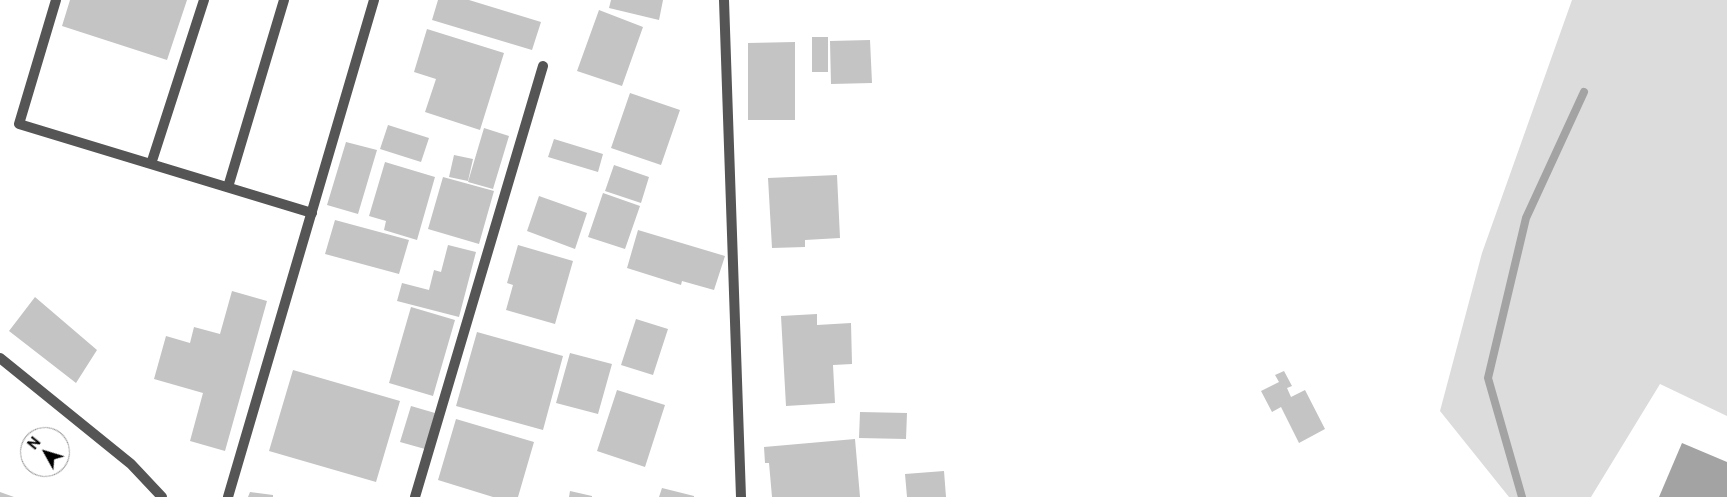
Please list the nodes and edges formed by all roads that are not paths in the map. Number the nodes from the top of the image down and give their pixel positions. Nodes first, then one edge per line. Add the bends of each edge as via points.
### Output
1 (56, 0) edge
2 (204, 0) edge
3 (284, 0) edge
4 (374, 0) edge
5 (724, 0) edge
6 (543, 66) dead end
7 (152, 164) junction
8 (228, 187) junction
9 (312, 213) junction
10 (0, 358) edge
11 (162, 497) edge
12 (228, 497) edge
13 (415, 497) edge
14 (741, 497) edge

1 - 7 street via 19,124
2 - 7 street
3 - 8 street
4 - 9 street
5 - 14 street
6 - 13 street
7 - 8 street
8 - 9 street
9 - 12 street
10 - 11 street via 131,464

